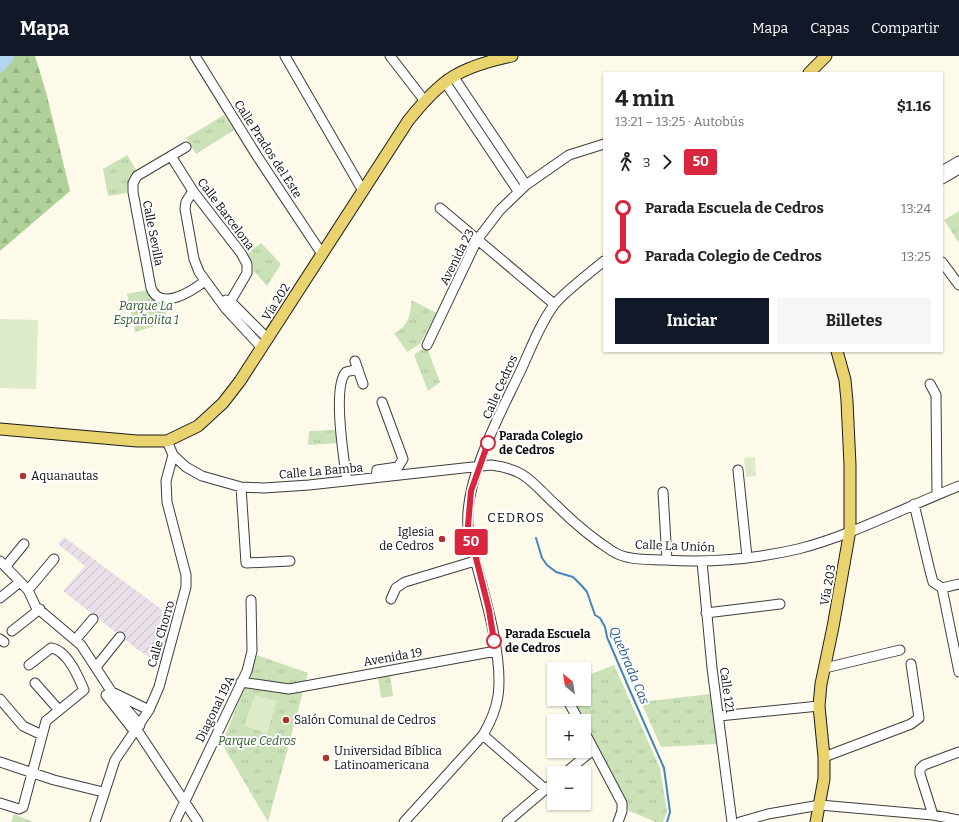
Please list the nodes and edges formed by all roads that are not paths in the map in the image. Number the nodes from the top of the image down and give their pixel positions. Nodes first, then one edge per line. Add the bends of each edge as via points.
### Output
1 (195, 56) edge
2 (390, 56) edge
3 (512, 56) edge
4 (826, 56) edge
5 (287, 57) edge
6 (810, 72) edge
7 (449, 79) junction
8 (424, 100) junction
9 (603, 144) edge
10 (186, 147) dead end
11 (171, 156) junction
12 (958, 165) edge
13 (943, 172) edge
14 (943, 179) edge
15 (526, 185) junction
16 (192, 191) junction
17 (363, 191) junction
18 (518, 191) junction
19 (440, 208) dead end
20 (477, 240) junction
21 (322, 254) junction
22 (603, 262) edge
23 (943, 263) edge
24 (205, 281) junction
25 (959, 285) edge
26 (554, 304) junction
27 (229, 306) junction
28 (268, 339) junction
29 (427, 345) dead end
30 (262, 348) junction
31 (837, 352) edge
32 (363, 384) dead end
33 (930, 384) dead end
34 (382, 402) dead end
35 (0, 429) edge
36 (168, 442) junction
37 (173, 455) junction
38 (479, 466) junction
39 (738, 470) dead end
40 (376, 477) junction
41 (347, 481) junction
42 (959, 486) edge
43 (240, 487) junction
44 (663, 492) dead end
45 (937, 495) junction
46 (914, 504) junction
47 (850, 530) junction
48 (24, 544) dead end
49 (747, 557) junction
50 (54, 559) dead end
51 (290, 560) dead end
52 (667, 560) junction
53 (475, 561) junction
54 (702, 562) junction
55 (3, 564) edge
56 (20, 582) junction
57 (959, 584) edge
58 (942, 588) junction
59 (28, 590) junction
60 (0, 598) edge
61 (391, 599) dead end
62 (251, 600) dead end
63 (780, 604) dead end
64 (40, 609) junction
65 (706, 613) junction
66 (93, 619) dead end
67 (12, 632) dead end
68 (120, 637) dead end
69 (76, 639) junction
70 (900, 650) dead end
71 (496, 651) junction
72 (911, 664) dead end
73 (29, 665) dead end
74 (96, 667) junction
75 (825, 668) junction
76 (959, 672) edge
77 (241, 682) junction
78 (35, 683) dead end
79 (108, 693) junction
80 (0, 699) edge
81 (819, 706) junction
82 (58, 710) junction
83 (149, 710) junction
84 (719, 716) junction
85 (137, 729) junction
86 (42, 735) junction
87 (484, 735) junction
88 (591, 744) edge
89 (594, 750) junction
90 (959, 753) edge
91 (824, 757) junction
92 (0, 762) edge
93 (574, 766) edge
94 (32, 774) junction
95 (545, 789) joint
96 (104, 792) junction
97 (184, 801) junction
98 (0, 803) edge
99 (820, 805) junction
100 (933, 814) junction
101 (959, 820) edge
102 (619, 821) edge
103 (94, 822) edge
104 (175, 822) edge
105 (198, 822) edge
106 (404, 822) edge
107 (507, 822) edge
108 (732, 822) edge
109 (740, 822) edge
110 (816, 822) edge

1 - 21 street, Calle Prados del Este
2 - 8 street
3 - 7 main road, Vía 202 via 480,63
4 - 6 main road
5 - 17 street
7 - 8 main road, Vía 202
7 - 15 street
7 - 18 street
8 - 17 main road, Vía 202
9 - 15 street, Avenida 23 via 569,155
10 - 11 street, Calle Sevilla
11 - 16 street, Calle Barcelona
11 - 24 street, Calle Sevilla via 142,172 133,182 151,288 158,298 164,300 182,295
12 - 13 street
12 - 14 street
15 - 18 street, Avenida 23
16 - 24 street via 185,205 185,213 194,259
16 - 27 street, Calle Barcelona via 247,264 247,273
17 - 21 main road, Vía 202
18 - 20 street, Avenida 23
19 - 20 street
20 - 26 street
20 - 29 street, Avenida 23
21 - 28 main road, Vía 202
22 - 26 street, Calle Cedros
23 - 25 street
24 - 27 street
26 - 38 street, Calle Cedros via 511,391
27 - 28 street
27 - 30 street
28 - 30 main road, Vía 202
30 - 36 main road, Vía 202 via 223,403 198,426
31 - 47 main road, Vía 203 via 845,380 847,401
32 - 41 street via 356,365 346,372 340,381 340,434
33 - 45 street via 936,395
34 - 40 street via 403,459 398,467 378,470
35 - 36 main road, Vía 202 via 137,442
36 - 37 street
37 - 43 street, Calle La Bamba via 186,467 202,476
37 - 83 street, Calle Chorro via 166,481 167,502 186,575 186,587 159,688
38 - 40 street, Calle La Bamba
38 - 52 street, Calle La Unión via 502,466 522,474 536,484 574,522 613,552 635,559
38 - 53 street, Calle Cedros via 468,512 468,530
39 - 49 street
40 - 41 street, Calle La Bamba
41 - 43 street, Calle La Bamba via 264,488
42 - 45 street, Calle La Unión
43 - 51 street via 246,563
44 - 52 street
45 - 46 street, Calle La Unión
46 - 47 street, Calle La Unión
46 - 58 street via 930,571 934,582
47 - 49 street, Calle La Unión via 798,549
47 - 75 main road, Vía 203
48 - 55 street
49 - 54 street, Calle La Unión
50 - 59 street
52 - 54 street, Calle La Unión
53 - 61 street via 405,582 396,588
53 - 71 street, Calle Cedros via 489,610
54 - 65 street, Calle 121
55 - 56 street
56 - 59 street
56 - 60 street
57 - 58 street
58 - 76 street
59 - 64 street
62 - 77 street, Diagonal 19A via 252,651
63 - 65 street
64 - 67 street
64 - 69 street
65 - 84 street, Calle 121
66 - 69 street
68 - 74 street
69 - 74 street
70 - 75 street
71 - 77 street, Avenida 19 via 289,689
71 - 87 street, Calle Cedros via 498,695
72 - 91 street via 919,718 911,724
73 - 82 street via 51,648 57,649 69,662 84,690
74 - 79 street
75 - 81 main road, Vía 203
77 - 97 street, Diagonal 19A
78 - 82 street
79 - 83 street
79 - 85 street
80 - 86 street via 23,726
81 - 84 street
81 - 91 main road, Vía 203
82 - 86 street via 46,721
83 - 85 street, Calle Chorro
84 - 108 street, Calle 121
85 - 96 street, Calle Chorro via 114,760
85 - 97 street
86 - 94 street
87 - 95 street
87 - 106 street, Calle Cedros
88 - 89 street
89 - 93 street
89 - 102 street via 622,804
90 - 100 street via 924,765 920,769
91 - 99 main road, Vía 203
92 - 94 street
94 - 96 street
94 - 98 street via 26,803 22,808
95 - 107 street
96 - 103 street, Calle Chorro
97 - 104 street, Diagonal 19A
97 - 105 street
99 - 100 street
99 - 109 street via 768,814
99 - 110 main road, Vía 203
100 - 101 street

